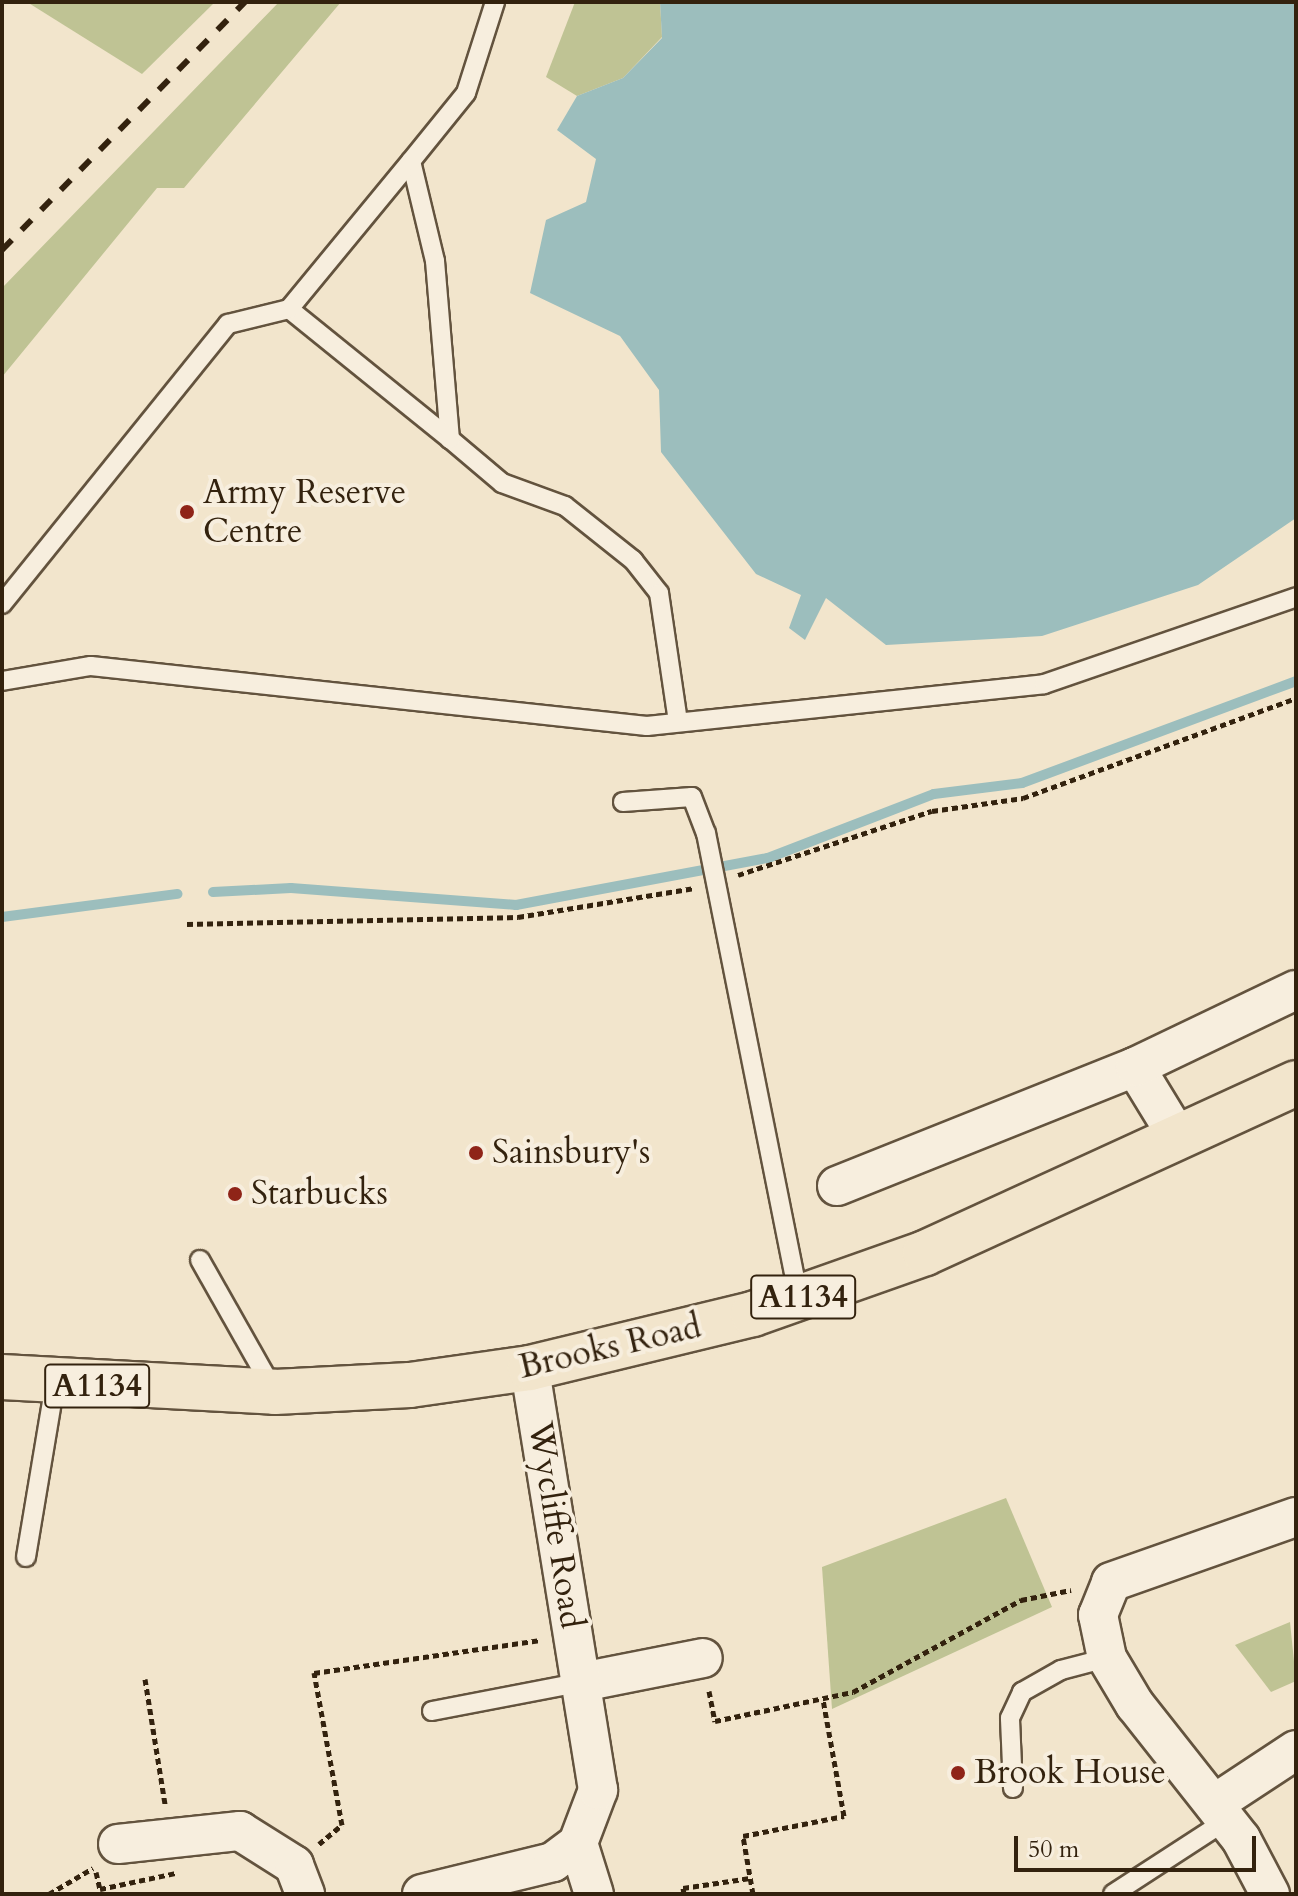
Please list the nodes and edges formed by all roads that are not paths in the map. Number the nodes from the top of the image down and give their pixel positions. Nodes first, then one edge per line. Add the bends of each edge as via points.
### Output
1 (495, 2) edge
2 (411, 161) junction
3 (289, 309) junction
4 (450, 439) junction
5 (1296, 597) edge
6 (2, 604) edge
7 (2, 681) edge
8 (678, 722) junction
9 (623, 802) dead end
10 (1296, 990) edge
11 (1135, 1067) junction
12 (1296, 1083) edge
13 (1179, 1139) junction
14 (837, 1186) dead end
15 (200, 1260) dead end
16 (800, 1298) junction
17 (530, 1368) junction
18 (4, 1379) edge
19 (55, 1384) junction
20 (275, 1392) junction
21 (1296, 1517) edge
22 (26, 1557) dead end
23 (703, 1658) road end
24 (1107, 1658) junction
25 (582, 1682) junction
26 (432, 1711) dead end
27 (1296, 1750) edge
28 (1013, 1788) dead end
29 (1220, 1812) junction
30 (578, 1843) junction
31 (118, 1844) road end
32 (300, 1879) edge
33 (422, 1894) edge
34 (594, 1894) edge
35 (1113, 1894) edge
36 (1270, 1894) edge

1 - 2 lane via 466,93
2 - 3 lane
2 - 4 lane via 435,261
3 - 4 lane
3 - 6 lane via 228,324
4 - 8 lane via 502,483 565,506 633,560 659,593
5 - 8 lane via 1044,684
7 - 8 lane via 91,666 647,726
9 - 16 lane via 692,797 706,833
10 - 11 street
11 - 13 street
11 - 14 street
12 - 13 main road, Brooks Road / A1134
13 - 16 main road, Brooks Road / A1134 via 938,1247
15 - 20 lane
16 - 17 main road, Brooks Road / A1134
17 - 20 main road, Brooks Road / A1134 via 410,1385
17 - 25 street, Wycliffe Road
18 - 19 main road, Brooks Road / A1134
19 - 20 main road, Brooks Road / A1134
19 - 22 lane
21 - 24 street via 1111,1582 1098,1615
23 - 25 street
24 - 28 lane via 1061,1670 1022,1692 1010,1718
24 - 29 street
25 - 26 lane
25 - 30 street, Wycliffe Road via 598,1790
27 - 29 street
29 - 35 lane
29 - 36 street
30 - 33 street via 528,1873
30 - 34 street
31 - 32 street via 225,1827

